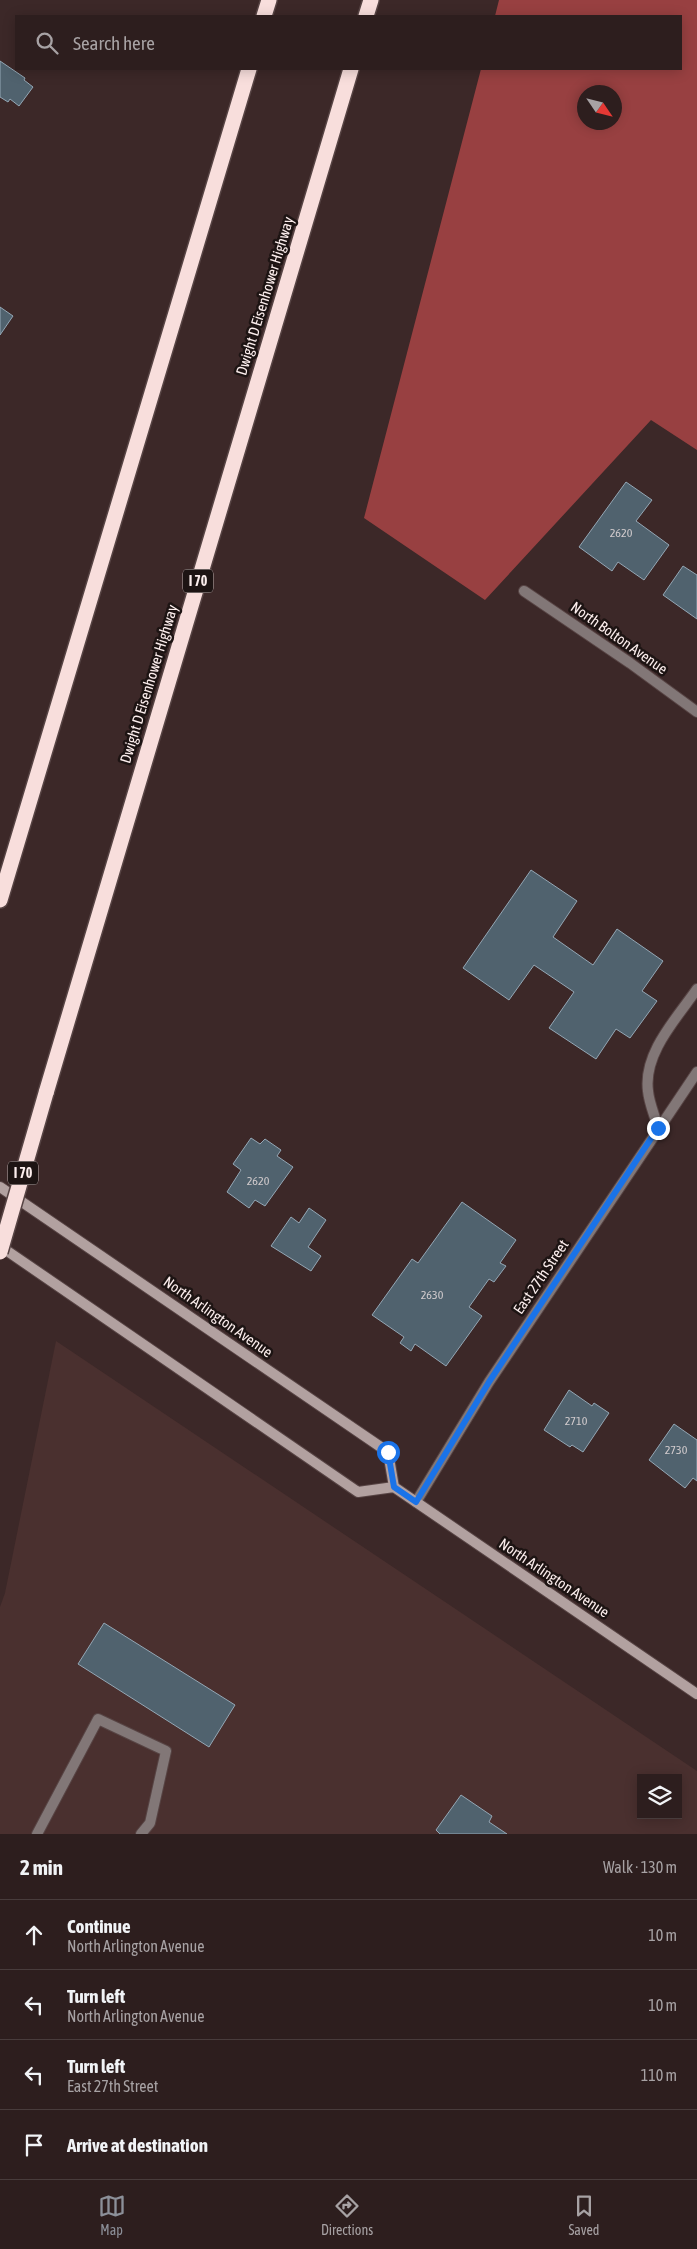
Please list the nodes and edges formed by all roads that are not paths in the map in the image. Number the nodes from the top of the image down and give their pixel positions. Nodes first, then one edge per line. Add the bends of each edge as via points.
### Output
1 (269, 0) edge
2 (371, 0) edge
3 (264, 15) edge
4 (366, 15) edge
5 (249, 70) edge
6 (351, 70) edge
7 (524, 591) dead end
8 (697, 712) edge
9 (0, 900) edge
10 (697, 989) edge
11 (697, 1072) edge
12 (658, 1128) junction
13 (0, 1187) edge
14 (0, 1246) edge
15 (0, 1252) edge
16 (394, 1487) junction
17 (416, 1502) junction
18 (697, 1694) edge
19 (37, 1834) edge
20 (141, 1834) edge

1 - 3 highway
2 - 4 highway
5 - 9 highway
6 - 15 highway, Dwight D Eisenhower Highway / I 70, bridge
7 - 8 street, North Bolton Avenue via 630,662
10 - 12 street via 658,1046 648,1068 648,1091
11 - 12 street, East 27th Street
12 - 17 street, East 27th Street via 489,1382
13 - 16 main road, North Arlington Avenue via 388,1452
14 - 16 main road via 358,1492
16 - 17 main road, North Arlington Avenue
17 - 18 main road, North Arlington Avenue
19 - 20 street via 98,1719 166,1751 150,1823

